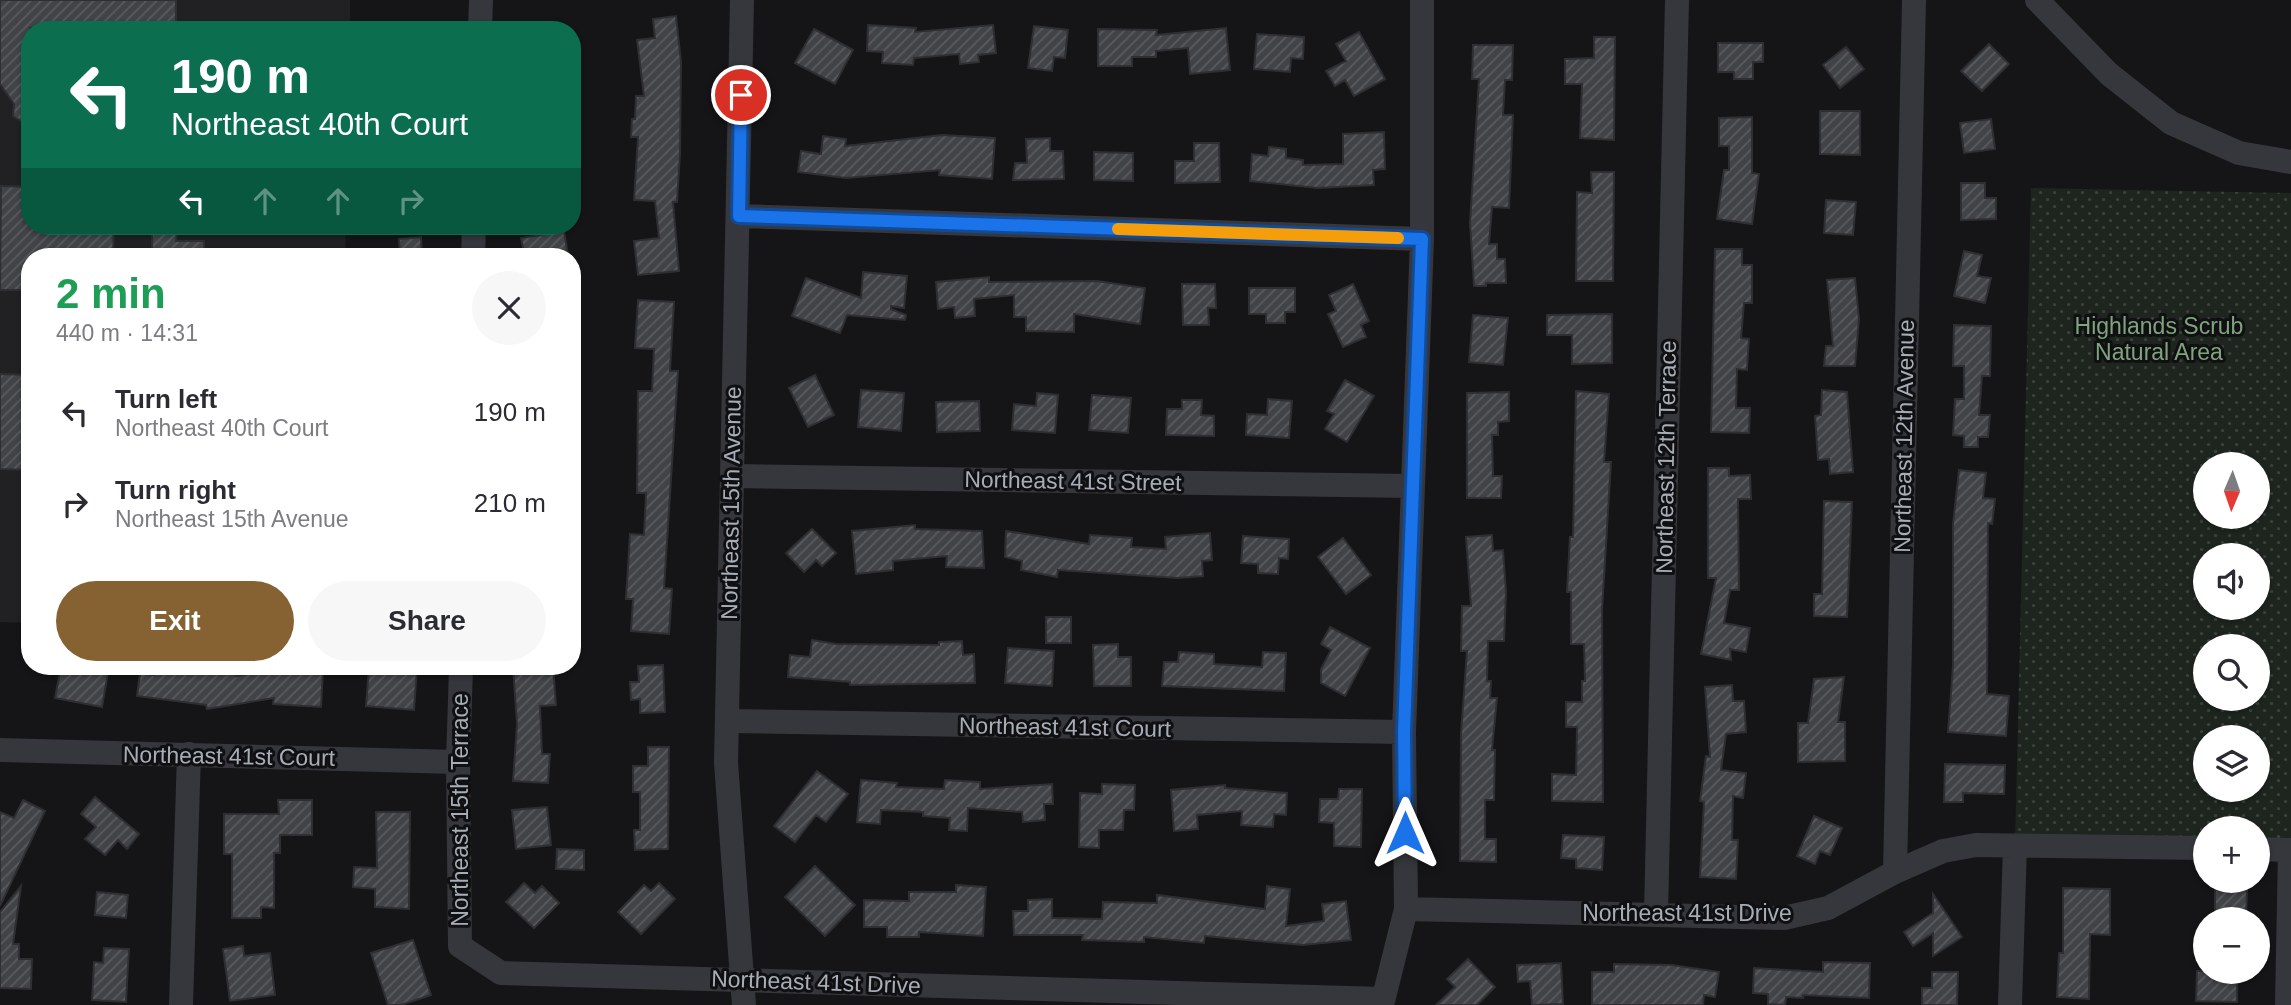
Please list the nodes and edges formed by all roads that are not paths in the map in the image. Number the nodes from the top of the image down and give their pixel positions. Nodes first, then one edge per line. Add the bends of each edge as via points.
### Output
1 (481, 0) edge
2 (743, 0) edge
3 (1422, 0) edge
4 (1676, 0) edge
5 (1914, 0) edge
6 (2037, 0) edge
7 (481, 21) edge
8 (2291, 162) edge
9 (739, 216) junction
10 (1422, 239) junction
11 (732, 476) junction
12 (1413, 486) junction
13 (461, 675) edge
14 (727, 721) junction
15 (1404, 732) junction
16 (0, 750) edge
17 (189, 754) junction
18 (458, 762) junction
19 (2015, 846) junction
20 (2193, 848) edge
21 (2270, 849) edge
22 (2290, 849) edge
23 (1895, 872) junction
24 (1406, 909) junction
25 (1656, 914) junction
26 (501, 974) joint
27 (743, 980) junction
28 (1382, 1002) edge
29 (181, 1005) edge
30 (744, 1005) edge
31 (2010, 1005) edge
32 (2287, 1005) edge

1 - 7 street
2 - 9 street, Northeast 15th Avenue
3 - 10 street
4 - 25 street, Northeast 12th Terrace
5 - 23 street, Northeast 12th Avenue
6 - 8 street via 2109,74 2171,123 2239,153
9 - 10 street
9 - 11 street, Northeast 15th Avenue
10 - 12 street
11 - 12 street, Northeast 41st Street
11 - 14 street, Northeast 15th Avenue
12 - 15 street
13 - 18 street, Northeast 15th Terrace
14 - 15 street, Northeast 41st Court
14 - 27 street, Northeast 15th Avenue via 728,809
15 - 24 street
16 - 17 street, Northeast 41st Court
17 - 18 street, Northeast 41st Court
17 - 29 street
18 - 26 street, Northeast 15th Terrace via 460,946
19 - 20 street, Northeast 41st Drive
19 - 23 street, Northeast 41st Drive via 1976,845 1943,851
19 - 31 street
21 - 22 street
22 - 32 street
23 - 25 street, Northeast 41st Drive via 1828,908 1784,918
24 - 25 street, Northeast 41st Drive
24 - 28 street
26 - 27 street, Northeast 41st Drive
27 - 28 street, Northeast 41st Drive
27 - 30 street, Northeast 15th Avenue

